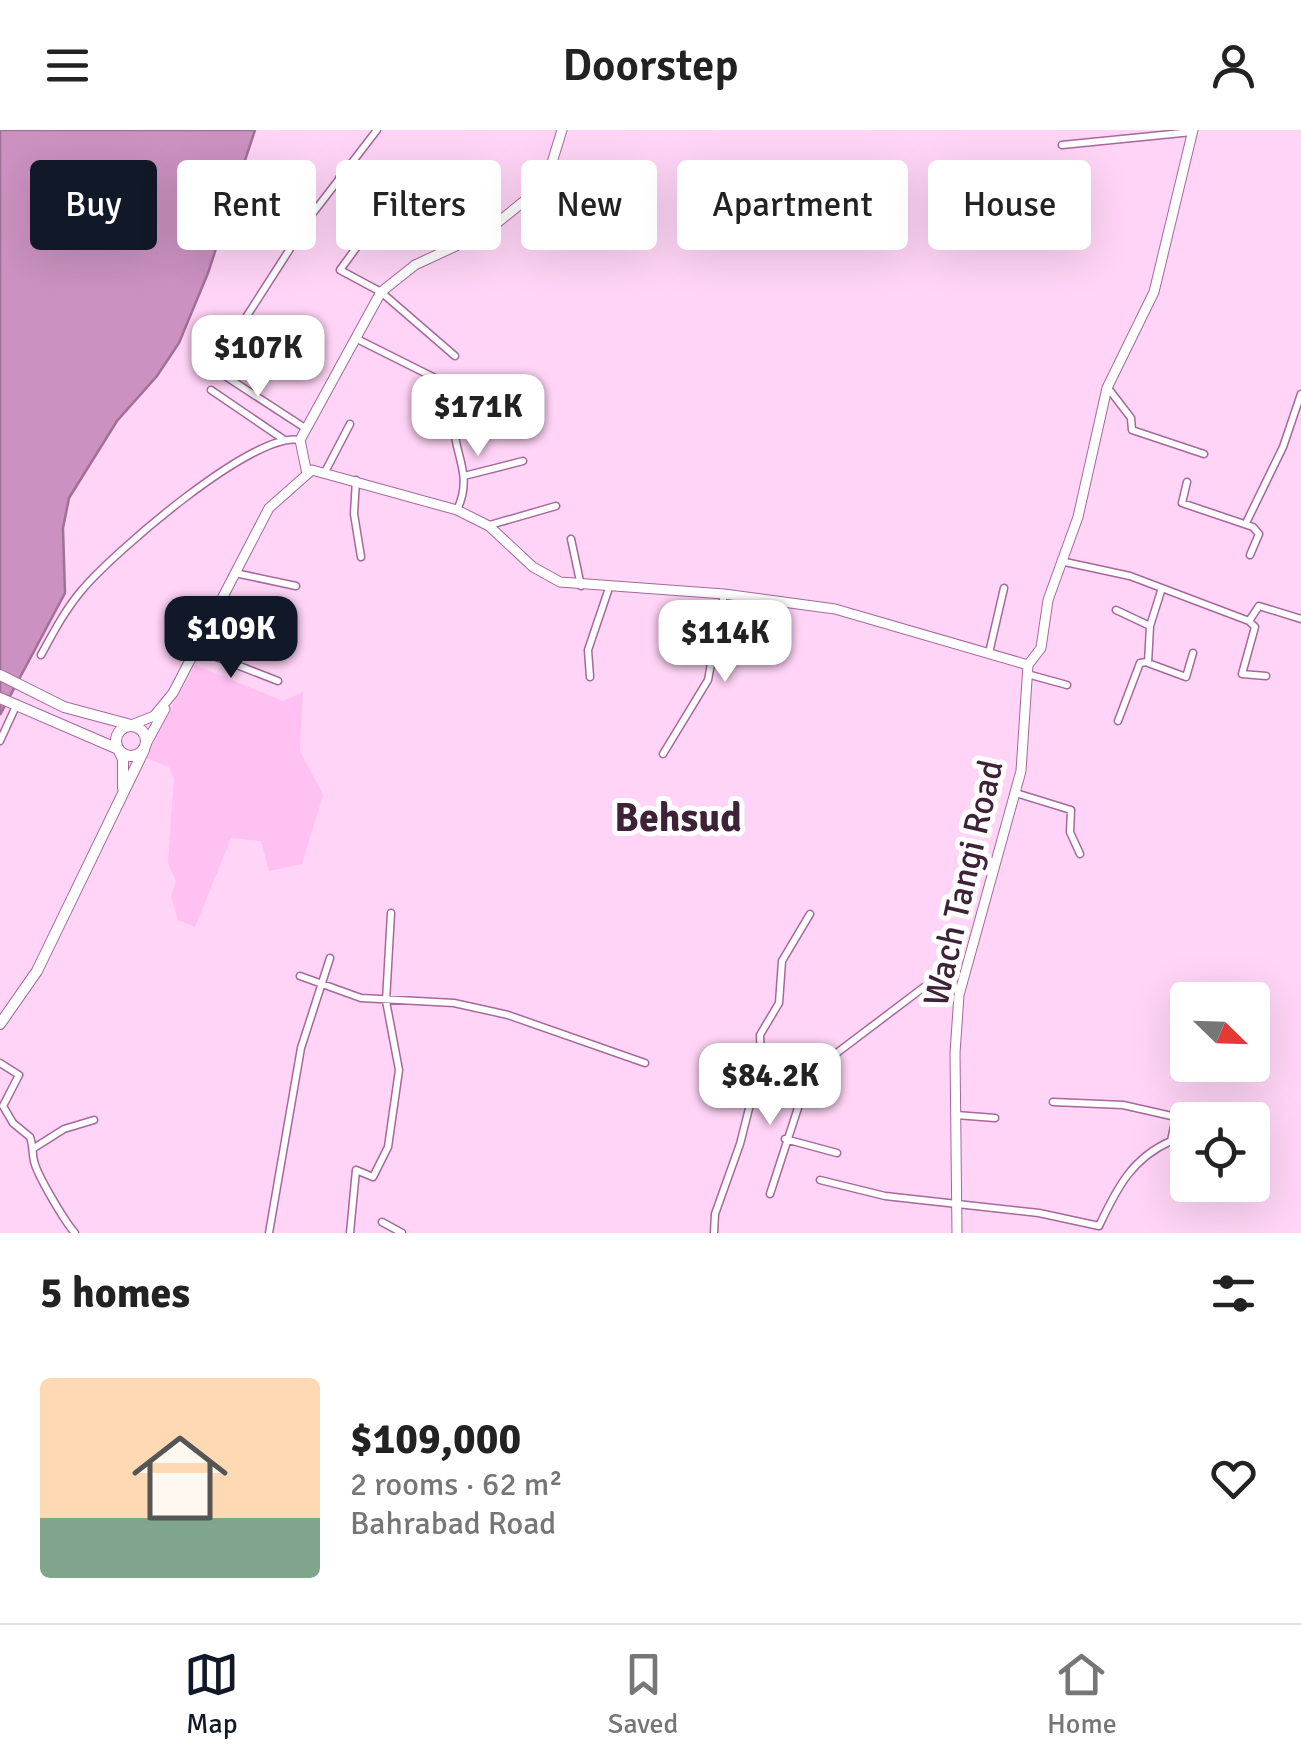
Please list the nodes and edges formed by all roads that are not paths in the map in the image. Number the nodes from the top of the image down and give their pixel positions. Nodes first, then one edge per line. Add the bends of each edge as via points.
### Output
1 (377, 130) edge
2 (562, 130) edge
3 (1193, 131) edge
4 (1062, 146) dead end
5 (353, 160) edge
6 (336, 183) edge
7 (355, 250) edge
8 (381, 292) junction
9 (355, 338) junction
10 (456, 356) dead end
11 (443, 382) dead end
12 (1107, 388) junction
13 (211, 390) dead end
14 (461, 392) dead end
15 (1301, 394) edge
16 (350, 424) dead end
17 (452, 424) junction
18 (305, 428) junction
19 (511, 429) dead end
20 (284, 440) junction
21 (300, 440) junction
22 (1204, 454) dead end
23 (523, 461) dead end
24 (326, 470) junction
25 (307, 474) junction
26 (464, 476) junction
27 (356, 478) junction
28 (1187, 482) dead end
29 (556, 506) dead end
30 (458, 510) junction
31 (1247, 522) junction
32 (489, 526) junction
33 (571, 539) dead end
34 (1250, 555) dead end
35 (361, 557) dead end
36 (1066, 562) junction
37 (235, 573) junction
38 (296, 586) dead end
39 (582, 586) junction
40 (609, 588) junction
41 (1004, 588) dead end
42 (1161, 590) junction
43 (724, 594) junction
44 (1116, 610) dead end
45 (1301, 619) edge
46 (1249, 620) junction
47 (1150, 626) junction
48 (196, 649) junction
49 (989, 653) junction
50 (1193, 653) dead end
51 (41, 655) dead end
52 (1147, 662) junction
53 (1028, 670) junction
54 (0, 675) edge
55 (1266, 676) dead end
56 (590, 677) dead end
57 (278, 681) dead end
58 (1067, 685) dead end
59 (173, 694) junction
60 (9, 703) edge
61 (1118, 720) dead end
62 (131, 725) junction
63 (0, 741) edge
64 (145, 747) junction
65 (118, 749) junction
66 (663, 754) dead end
67 (1016, 793) junction
68 (122, 794) junction
69 (1080, 854) dead end
70 (391, 913) dead end
71 (810, 914) dead end
72 (330, 958) dead end
73 (300, 976) dead end
74 (321, 985) junction
75 (961, 988) junction
76 (386, 1001) junction
77 (0, 1024) edge
78 (761, 1061) junction
79 (0, 1063) edge
80 (645, 1064) dead end
81 (809, 1074) junction
82 (1053, 1102) dead end
83 (955, 1116) junction
84 (995, 1118) dead end
85 (94, 1120) dead end
86 (785, 1139) junction
87 (34, 1148) junction
88 (837, 1153) dead end
89 (820, 1180) dead end
90 (770, 1194) dead end
91 (956, 1204) junction
92 (382, 1222) dead end
93 (75, 1233) edge
94 (268, 1233) edge
95 (350, 1233) edge
96 (402, 1233) edge
97 (714, 1233) edge
98 (957, 1233) edge

1 - 5 street
2 - 8 main road via 539,188 486,232 415,265
3 - 4 street
3 - 12 main road, Wach Tangi Road via 1149,307
6 - 18 street via 216,364
7 - 8 street via 340,270
8 - 9 main road
8 - 10 street
9 - 11 street
9 - 18 main road
12 - 22 street via 1131,418 1132,430
12 - 36 main road, Wach Tangi Road
13 - 20 street
14 - 17 street
15 - 31 street
16 - 24 street
17 - 19 street
17 - 26 street
18 - 21 main road
20 - 21 street
20 - 51 street via 206,482 149,524 80,592
21 - 25 main road
23 - 26 street
24 - 25 main road
24 - 27 main road
25 - 37 main road via 269,508
26 - 30 street via 467,490
27 - 30 main road
27 - 35 street
28 - 31 street via 1182,503
29 - 32 street
30 - 32 main road
31 - 34 street via 1258,534
32 - 39 main road via 533,568
33 - 39 street
36 - 42 street
36 - 53 main road, Wach Tangi Road
37 - 38 street
37 - 48 main road
39 - 40 main road
40 - 43 main road
40 - 56 street via 588,650
41 - 49 street
42 - 46 street
42 - 47 street
43 - 49 main road via 847,611
43 - 66 street via 708,680
44 - 47 street
45 - 46 street via 1258,606
46 - 55 street via 1255,628 1242,674
47 - 52 street
48 - 57 street
48 - 59 main road
49 - 53 main road
50 - 52 street via 1186,677
52 - 61 street via 1140,663
53 - 58 street
53 - 67 main road, Wach Tangi Road
54 - 62 main road via 99,720
59 - 62 main road via 154,716
59 - 64 main road
60 - 63 street
60 - 65 main road
62 - 64 main road via 144,731
62 - 65 main road via 119,731
64 - 65 main road via 131,756
64 - 68 main road
65 - 68 main road
67 - 69 street via 1071,810 1070,832
67 - 75 main road, Wach Tangi Road
68 - 77 main road via 37,971
70 - 76 street
71 - 78 street via 782,961 779,1003 760,1035
72 - 74 street
73 - 74 street
74 - 76 street
74 - 94 street via 301,1048
75 - 81 street via 924,987
75 - 83 main road, Wach Tangi Road
76 - 80 street via 454,1003 508,1015
76 - 95 street via 399,1070 388,1146 374,1177 356,1170
78 - 81 street
78 - 97 street
79 - 87 street via 18,1076 3,1106
81 - 86 street
82 - 91 street via 1123,1105 1176,1117 1171,1140 1136,1161 1099,1226
83 - 84 street
83 - 91 main road, Wach Tangi Road
85 - 87 street
86 - 88 street
86 - 90 street
87 - 93 street via 34,1164
89 - 91 street
91 - 98 main road, Wach Tangi Road
92 - 96 street

